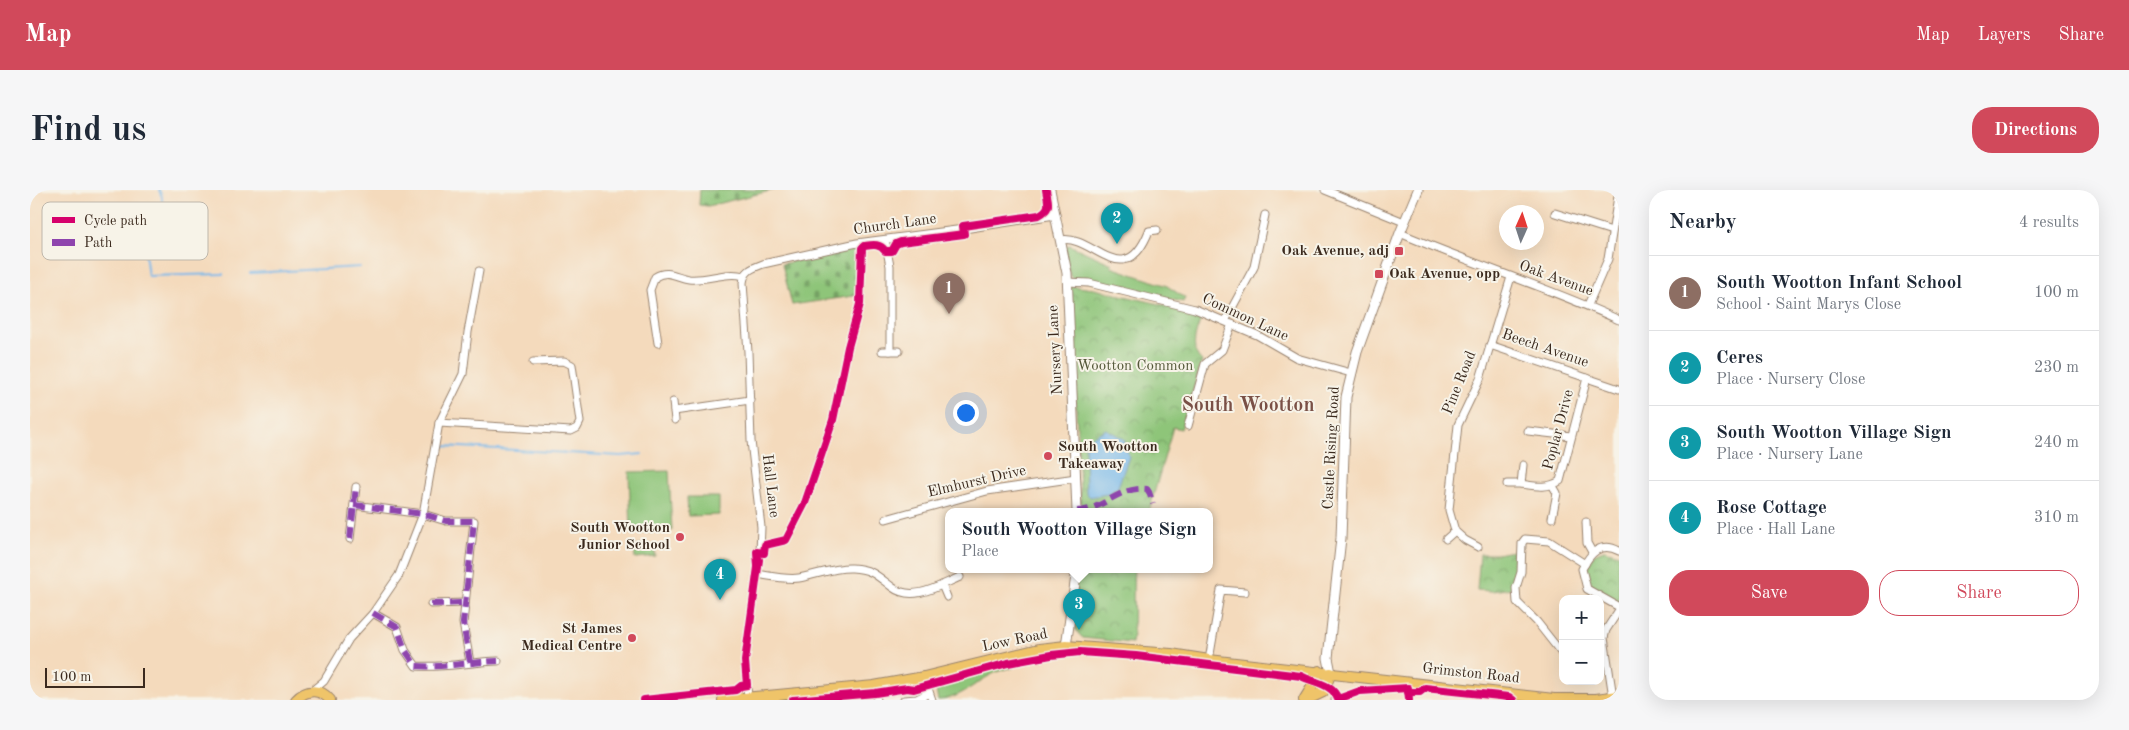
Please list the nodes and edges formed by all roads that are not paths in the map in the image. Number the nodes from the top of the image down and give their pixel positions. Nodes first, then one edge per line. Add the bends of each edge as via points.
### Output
1 (1050, 190) edge
2 (1325, 190) edge
3 (1418, 190) edge
4 (1619, 190) edge
5 (1555, 213) dead end
6 (1055, 215) junction
7 (1265, 215) dead end
8 (1404, 222) junction
9 (1157, 230) dead end
10 (1612, 231) junction
11 (1400, 233) junction
12 (885, 240) junction
13 (1062, 240) junction
14 (479, 271) dead end
15 (744, 276) junction
16 (1511, 277) junction
17 (1067, 282) junction
18 (1588, 305) junction
19 (1619, 320) edge
20 (1229, 322) junction
21 (658, 343) dead end
22 (1490, 345) junction
23 (899, 351) dead end
24 (533, 362) dead end
25 (1351, 373) junction
26 (1587, 378) junction
27 (1619, 389) edge
28 (750, 400) junction
29 (673, 402) dead end
30 (674, 411) junction
31 (675, 420) dead end
32 (438, 423) junction
33 (1188, 426) dead end
34 (1528, 431) dead end
35 (1571, 436) junction
36 (1524, 464) dead end
37 (1076, 478) junction
38 (1507, 484) dead end
39 (1521, 484) junction
40 (1549, 486) junction
41 (356, 487) dead end
42 (354, 505) junction
43 (1077, 508) edge
44 (423, 514) junction
45 (1552, 518) dead end
46 (886, 519) dead end
47 (1586, 522) dead end
48 (1455, 531) junction
49 (350, 539) dead end
50 (1446, 539) dead end
51 (1478, 547) dead end
52 (1619, 551) edge
53 (1592, 552) junction
54 (1585, 564) junction
55 (1076, 573) edge
56 (757, 574) junction
57 (960, 577) dead end
58 (942, 585) junction
59 (1245, 592) dead end
60 (947, 597) dead end
61 (465, 603) junction
62 (431, 604) dead end
63 (1619, 608) edge
64 (373, 613) junction
65 (1604, 640) edge
66 (1066, 646) junction
67 (1559, 650) edge
68 (1604, 654) edge
69 (1328, 658) junction
70 (1209, 660) junction
71 (498, 661) dead end
72 (470, 662) junction
73 (1319, 671) junction
74 (1331, 673) junction
75 (924, 677) junction
76 (324, 681) junction
77 (1422, 684) junction
78 (312, 691) junction
79 (1616, 696) edge
80 (931, 697) edge
81 (329, 698) edge
82 (748, 698) junction
83 (296, 700) edge
84 (723, 700) edge
85 (904, 700) edge
86 (1305, 700) edge
87 (1335, 700) edge

1 - 6 street, Nursery Lane
2 - 8 street
3 - 8 street, Castle Rising Road
4 - 10 street
5 - 10 street
6 - 12 street, Church Lane
6 - 13 street, Nursery Lane
7 - 20 street via 1254,267
8 - 11 street, Castle Rising Road
9 - 13 street via 1149,231 1134,254 1122,260 1097,253 1073,239
10 - 18 street via 1608,259
11 - 16 street, Oak Avenue
11 - 25 street, Castle Rising Road
12 - 15 street, Church Lane via 763,264
12 - 23 street via 890,266 886,351
13 - 17 street, Nursery Lane
14 - 32 street via 463,374
15 - 21 street via 730,274 688,279 665,273 655,277 650,290
15 - 28 street, Hall Lane
16 - 18 street, Oak Avenue
16 - 22 street, Pine Road
17 - 20 street, Common Lane via 1089,283 1182,305
17 - 37 street, Nursery Lane
18 - 19 street, Oak Avenue
20 - 25 street, Common Lane via 1297,358
20 - 33 street via 1222,350 1205,364
22 - 26 street, Beech Avenue
22 - 48 street, Pine Road via 1480,379 1458,425 1449,510
24 - 32 street via 572,365 580,422 577,428
25 - 69 street, Castle Rising Road via 1346,397 1341,538
26 - 27 street, Beech Avenue
26 - 35 street, Poplar Drive
28 - 30 street
28 - 56 street, Hall Lane via 751,447 761,526
29 - 30 street
30 - 31 street
32 - 44 street
34 - 35 street
35 - 40 street, Poplar Drive via 1560,481
36 - 39 street
37 - 43 street, Nursery Lane
37 - 46 street, Elmhurst Drive via 987,490
38 - 39 street
39 - 40 street
40 - 45 street, Poplar Drive via 1557,493
41 - 42 street
42 - 44 street
42 - 49 street
44 - 61 street via 446,521 476,521
44 - 64 street via 399,575
47 - 53 street via 1587,543
48 - 50 street
48 - 51 street
52 - 53 street via 1603,547
53 - 54 street
54 - 63 street via 1583,575 1587,589
54 - 67 street via 1549,541 1525,539 1522,543 1517,602
55 - 66 street
56 - 58 street via 799,578 851,568 872,572 895,589 908,594
56 - 82 street, Hall Lane via 745,662
57 - 58 street
58 - 60 street
59 - 70 street via 1221,590
61 - 62 street
61 - 72 street via 463,623
63 - 65 street
64 - 72 street via 397,627 405,650 416,666
64 - 76 street via 349,639
66 - 70 main road, Low Road
66 - 75 main road, Low Road
68 - 79 street
69 - 73 street, Castle Rising Road
69 - 74 street, Castle Rising Road
70 - 73 main road, Low Road
71 - 72 street
73 - 74 main road, Grimston Road
73 - 86 main road
74 - 77 main road, Grimston Road
74 - 86 main road via 1322,692
75 - 80 street
75 - 82 main road, Low Road via 874,686
76 - 78 street
76 - 81 street
77 - 79 main road, Grimston Road via 1554,699
77 - 87 street via 1415,688 1360,690
78 - 81 main road
78 - 83 main road
80 - 85 street
82 - 84 main road, Low Road

